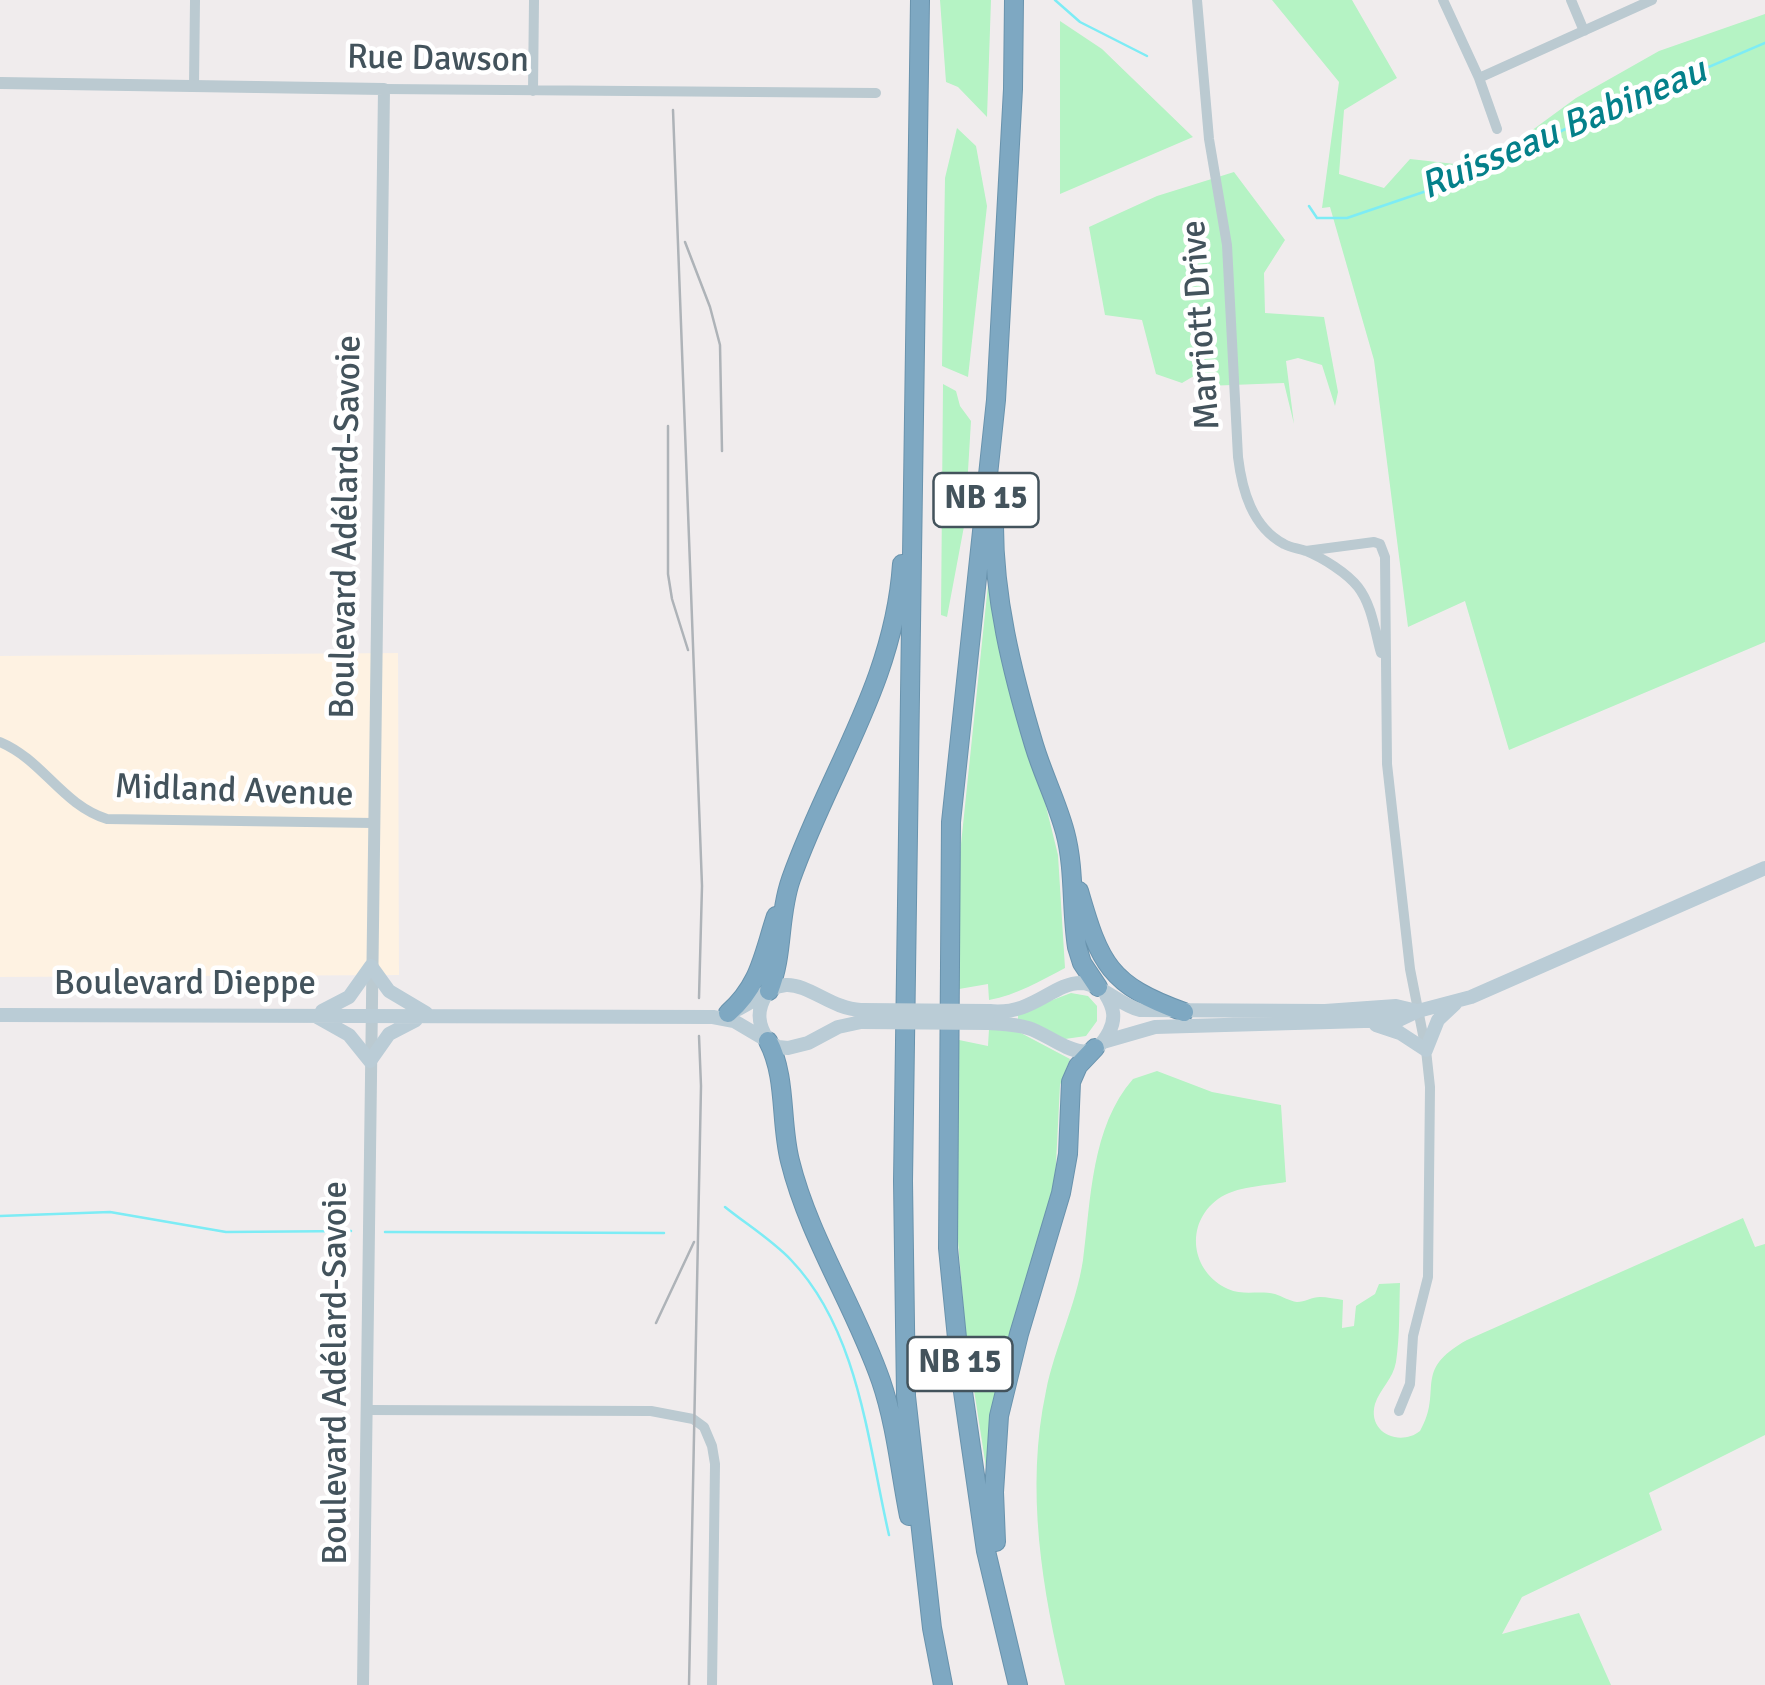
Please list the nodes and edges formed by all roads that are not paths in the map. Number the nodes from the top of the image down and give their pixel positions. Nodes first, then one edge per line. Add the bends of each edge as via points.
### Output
1 (195, 0) edge
2 (534, 0) edge
3 (920, 0) edge
4 (1014, 0) edge
5 (1197, 0) edge
6 (1444, 0) edge
7 (1571, 0) edge
8 (1652, 0) edge
9 (1584, 31) junction
10 (1479, 78) junction
11 (0, 83) edge
12 (194, 84) junction
13 (384, 89) junction
14 (533, 91) junction
15 (876, 93) dead end
16 (1497, 128) dead end
17 (915, 374) junction
18 (996, 400) junction
19 (1306, 551) junction
20 (1386, 669) junction
21 (0, 742) edge
22 (373, 823) junction
23 (1070, 862) junction
24 (1765, 868) edge
25 (789, 883) junction
26 (371, 966) junction
27 (1101, 990) junction
28 (770, 991) junction
29 (1460, 1000) junction
30 (1418, 1011) junction
31 (1184, 1012) junction
32 (0, 1014) edge
33 (313, 1015) junction
34 (376, 1015) junction
35 (432, 1015) junction
36 (720, 1015) junction
37 (861, 1016) junction
38 (989, 1017) junction
39 (1366, 1023) junction
40 (768, 1041) junction
41 (1099, 1045) junction
42 (1426, 1050) junction
43 (370, 1060) junction
44 (366, 1410) junction
45 (1399, 1411) dead end
46 (932, 1628) junction
47 (363, 1685) edge
48 (712, 1685) edge
49 (943, 1685) edge
50 (1019, 1685) edge

1 - 12 street
2 - 14 street
3 - 17 highway, NB 15
4 - 18 highway, NB 15
5 - 19 street, Marriott Drive via 1227,245 1243,490 1268,532
6 - 10 street
7 - 9 street
8 - 9 street
9 - 10 street
10 - 16 street
11 - 12 street, Rue Dawson
12 - 13 street, Rue Dawson
13 - 14 street, Rue Dawson
13 - 22 street, Boulevard Adélard-Savoie
14 - 15 street, Rue Dawson
17 - 25 highway via 892,633 875,690
17 - 46 highway, NB 15 via 902,1182 906,1396
18 - 23 highway via 994,522 1003,620
18 - 50 highway, NB 15 via 951,822 948,1248 986,1550
19 - 20 street, Marriott Drive via 1357,585
19 - 20 street, Marriott Drive via 1363,542 1384,549
20 - 30 street, Marriott Drive via 1394,846
21 - 22 street, Midland Avenue via 29,758 77,806 107,818
22 - 26 street, Boulevard Adélard-Savoie
23 - 27 highway via 1077,946
23 - 31 highway via 1096,948 1109,968 1129,986
24 - 29 main road
25 - 28 highway
25 - 36 highway via 757,979 746,998
26 - 33 main road via 350,997
26 - 34 street, Boulevard Adélard-Savoie
26 - 35 main road via 389,991
27 - 31 main road via 1129,1008
27 - 38 main road via 1075,983 1028,1007
27 - 41 main road via 1114,1014
28 - 36 main road
28 - 37 main road via 789,985
28 - 40 main road via 759,1012
29 - 30 main road
29 - 42 main road via 1438,1020
30 - 31 main road via 1396,1006
30 - 39 main road
30 - 42 street, Marriott Drive
32 - 33 main road, Boulevard Dieppe
33 - 34 main road, Boulevard Dieppe
33 - 43 main road via 349,1035
34 - 35 main road, Boulevard Dieppe
34 - 43 street, Boulevard Adélard-Savoie
35 - 36 main road, Boulevard Dieppe
35 - 43 main road via 392,1031
36 - 40 main road
37 - 38 main road, bridge
37 - 40 main road via 798,1047
38 - 41 main road via 1076,1052
39 - 41 main road via 1155,1026
39 - 42 main road
40 - 46 highway via 796,1181 887,1402
41 - 50 highway via 1070,1082 1061,1193 996,1436 996,1544
42 - 45 street, Marriott Drive via 1428,1277 1410,1384
43 - 44 street, Boulevard Adélard-Savoie
44 - 47 street, Boulevard Adélard-Savoie
44 - 48 street via 651,1410 704,1427 715,1464
46 - 49 highway, NB 15

